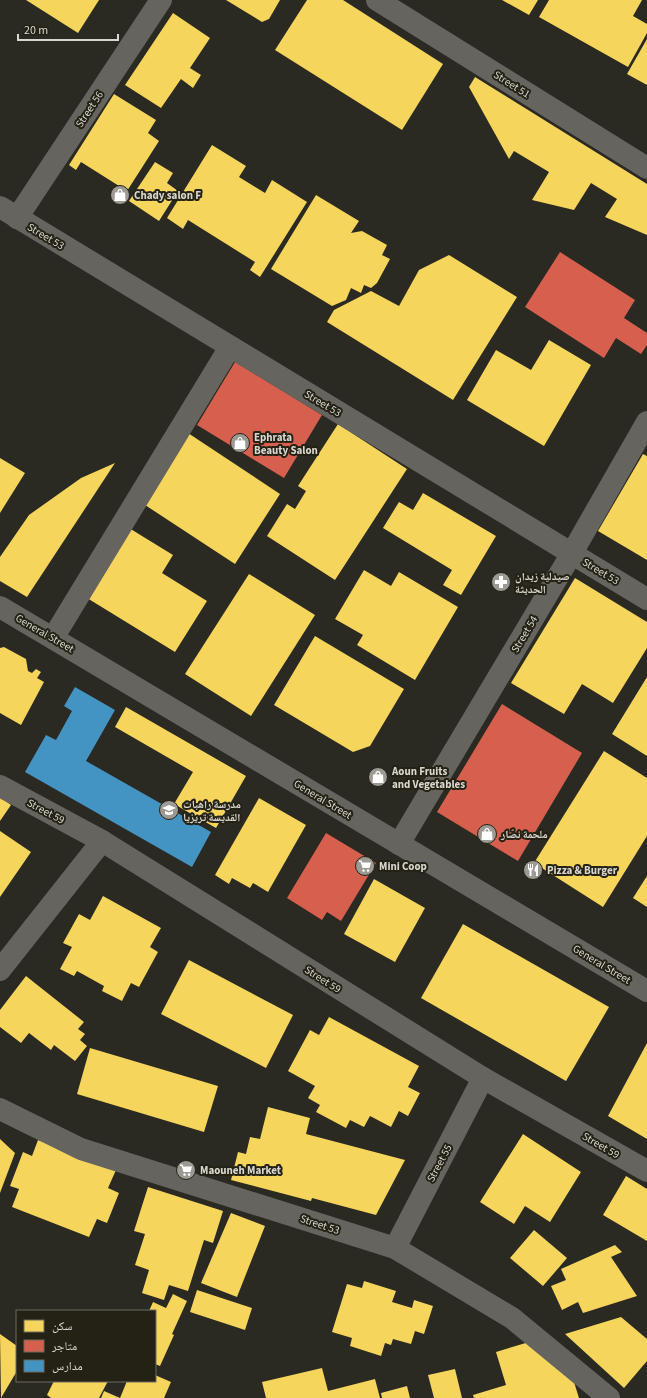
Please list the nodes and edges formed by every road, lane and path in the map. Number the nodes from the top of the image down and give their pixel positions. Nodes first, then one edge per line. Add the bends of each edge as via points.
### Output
1 (161, 0) edge
2 (377, 0) edge
3 (647, 168) edge
4 (9, 213) edge
5 (230, 347) junction
6 (647, 422) edge
7 (572, 553) junction
8 (647, 599) edge
9 (0, 607) edge
10 (53, 638) junction
11 (0, 786) edge
12 (102, 841) junction
13 (399, 844) junction
14 (0, 970) edge
15 (647, 991) edge
16 (483, 1078) junction
17 (0, 1109) edge
18 (647, 1172) edge
19 (395, 1248) junction
20 (609, 1398) edge

1 - 4 street, Street 56
2 - 3 street, Street 51
4 - 5 street, Street 53
5 - 7 street, Street 53
5 - 10 street
6 - 7 street, Street 54
7 - 8 street, Street 53
7 - 13 street, Street 54
9 - 10 street, General Street
10 - 13 street, General Street
11 - 12 street, Street 59
12 - 14 street
12 - 16 street, Street 59
13 - 15 street, General Street
16 - 18 street, Street 59
16 - 19 street, Street 55
17 - 19 street, Street 53 via 82,1149
19 - 20 street, Street 53 via 512,1318

